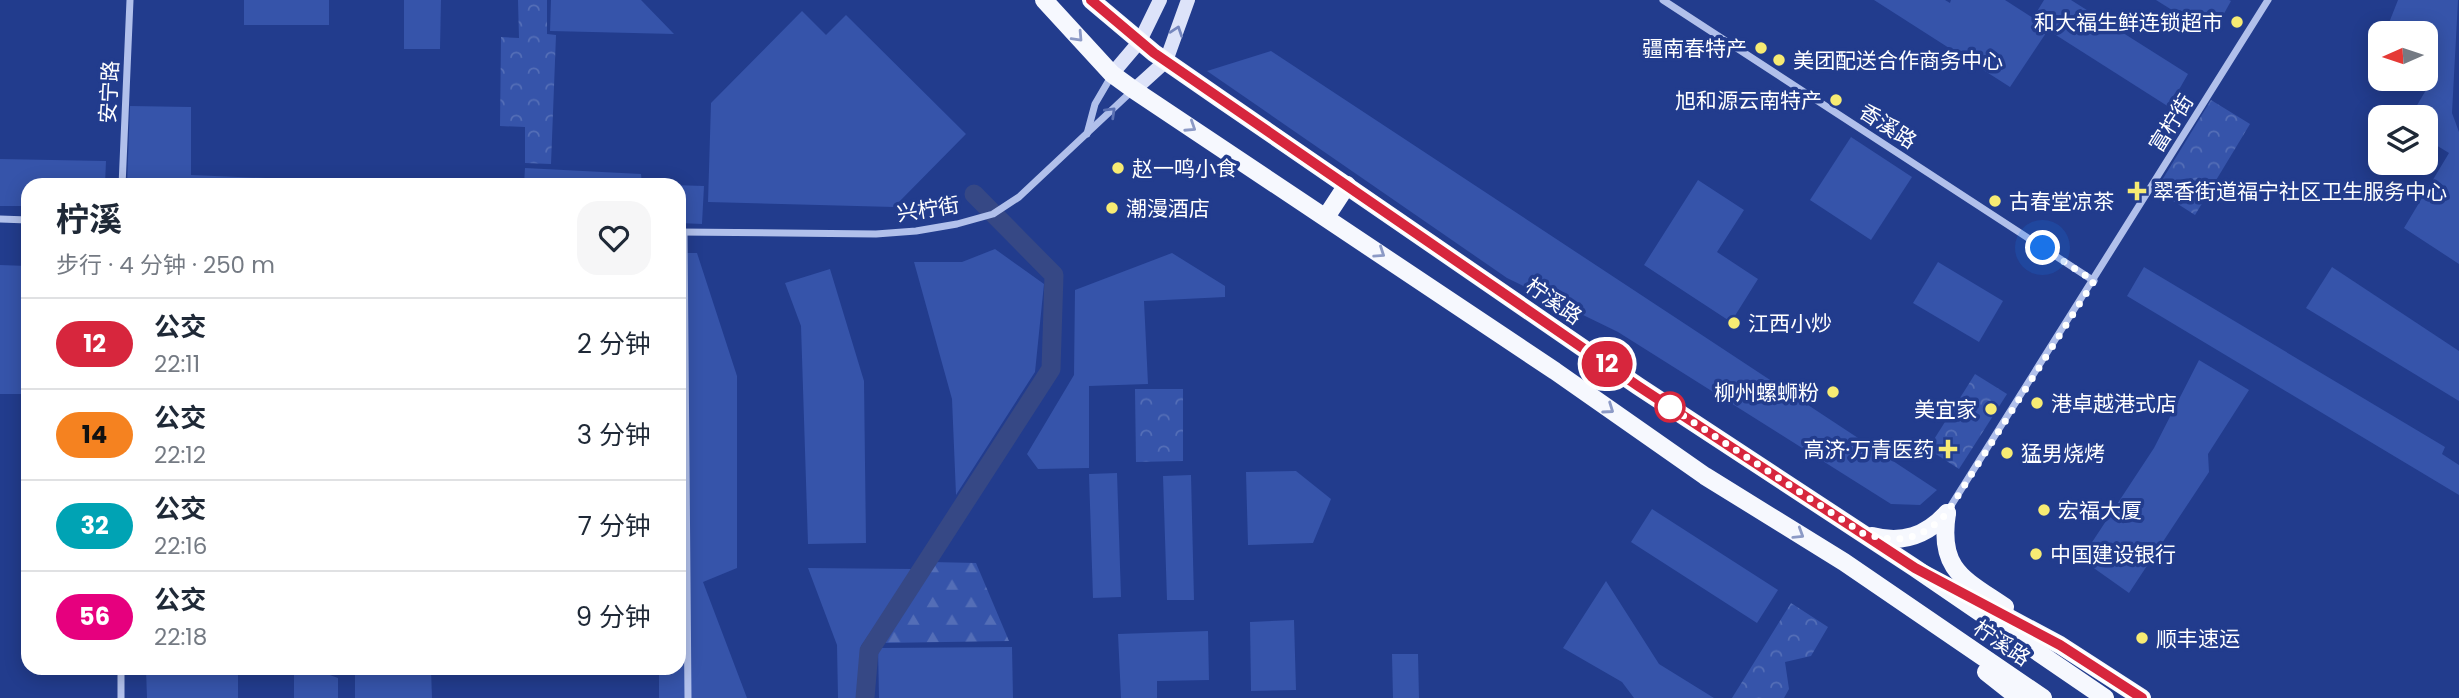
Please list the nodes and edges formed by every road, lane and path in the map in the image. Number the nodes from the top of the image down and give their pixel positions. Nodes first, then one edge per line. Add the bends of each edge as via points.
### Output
1 (130, 0) edge
2 (1044, 0) edge
3 (1091, 0) edge
4 (1160, 0) edge
5 (1188, 0) edge
6 (1663, 0) edge
7 (2268, 0) edge
8 (1140, 41) junction
9 (1166, 61) junction
10 (1112, 74) junction
11 (1134, 90) junction
12 (1087, 135) junction
13 (122, 178) edge
14 (1347, 186) junction
15 (1326, 217) junction
16 (0, 219) edge
17 (21, 220) edge
18 (686, 232) edge
19 (2094, 281) junction
20 (1947, 513) junction
21 (1864, 534) junction
22 (686, 543) edge
23 (1844, 562) junction
24 (1915, 568) junction
25 (1965, 579) junction
26 (1981, 603) junction
27 (2011, 634) junction
28 (2060, 645) junction
29 (121, 675) edge
30 (121, 698) edge
31 (688, 698) edge
32 (2019, 698) edge
33 (2043, 698) edge
34 (2105, 698) edge
35 (2142, 698) edge

1 - 13 street, 安宁路
2 -> 10 main road, 柠溪路
3 - 8 main road, 柠溪路
4 - 8 main road
9 -> 5 main road
6 - 19 street, 香溪路
7 - 19 street, 富柠街
8 - 9 main road, 柠溪路
8 - 10 main road
9 - 11 main road
9 - 14 main road, 柠溪路
10 - 11 main road, 柠溪路
10 - 12 street via 1095,104
12 -> 11 street, 兴柠街
11 -> 15 main road, 柠溪路
12 - 18 street, 兴柠街 via 1006,206 957,224 876,234
14 - 15 main road
14 - 21 main road, 柠溪路
15 -> 23 main road, 柠溪路 via 1705,476
16 - 17 street
19 - 20 street, 富柠街
20 - 21 main road via 1915,537 1884,539
20 - 25 main road via 1946,546 1955,569
21 - 24 main road, 柠溪路
22 - 31 street
23 - 32 main road
23 - 33 main road, 柠溪路
24 - 26 main road
24 - 27 main road, 柠溪路
25 - 26 main road
25 - 28 main road
26 - 27 main road
26 - 28 main road
27 - 34 main road, 柠溪路
28 - 35 main road
29 - 30 street

